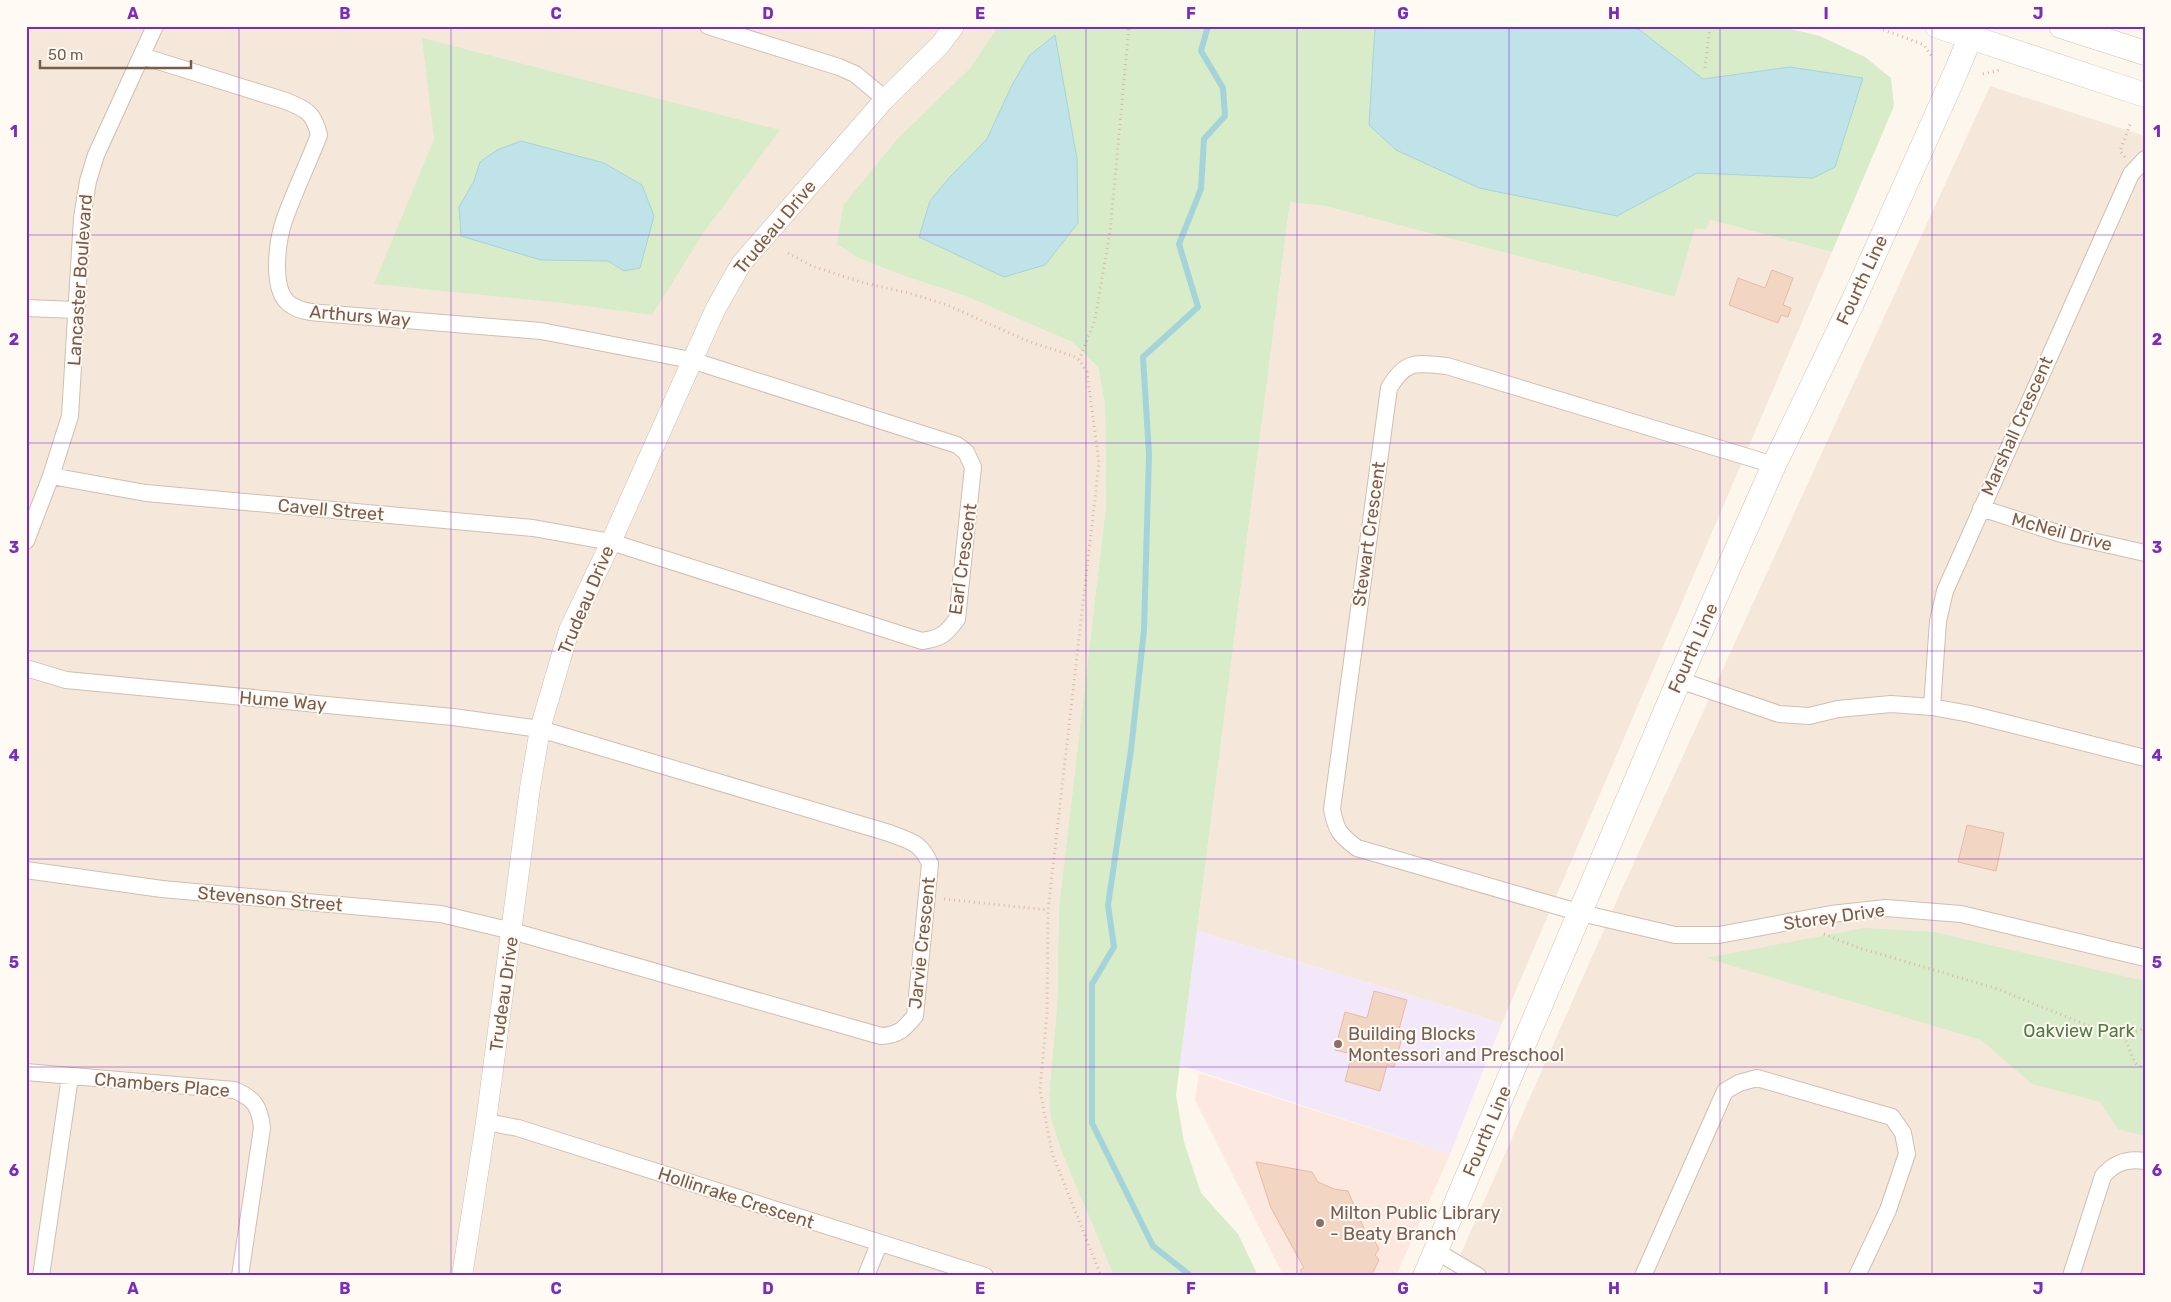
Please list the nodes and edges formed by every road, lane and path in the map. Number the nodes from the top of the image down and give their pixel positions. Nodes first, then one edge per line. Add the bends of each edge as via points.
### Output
1 (155, 26) edge
2 (708, 26) edge
3 (954, 26) edge
4 (1129, 26) edge
5 (1710, 26) edge
6 (1874, 26) edge
7 (1937, 26) edge
8 (2061, 26) edge
9 (730, 30) edge
10 (1973, 31) edge
11 (2145, 53) edge
12 (142, 56) junction
13 (1932, 57) dead end
14 (1706, 68) dead end
15 (2145, 95) edge
16 (885, 98) junction
17 (2131, 122) dead end
18 (2140, 163) edge
19 (788, 253) dead end
20 (26, 308) edge
21 (76, 310) junction
22 (691, 360) junction
23 (1079, 360) junction
24 (1774, 465) junction
25 (51, 476) junction
26 (1980, 508) junction
27 (26, 542) edge
28 (611, 542) junction
29 (2145, 553) edge
30 (26, 668) edge
31 (1679, 680) junction
32 (1932, 707) junction
33 (540, 729) junction
34 (2145, 758) edge
35 (26, 870) edge
36 (928, 897) junction
37 (1048, 910) junction
38 (1581, 913) junction
39 (1793, 921) junction
40 (512, 931) junction
41 (2145, 958) edge
42 (2145, 1028) edge
43 (2124, 1036) junction
44 (2145, 1069) edge
45 (26, 1072) edge
46 (70, 1077) junction
47 (486, 1122) junction
48 (2145, 1161) edge
49 (879, 1244) junction
50 (1436, 1252) junction
51 (41, 1276) edge
52 (240, 1276) edge
53 (462, 1276) edge
54 (866, 1276) edge
55 (985, 1276) edge
56 (1101, 1276) edge
57 (1425, 1276) edge
58 (1478, 1276) edge
59 (1642, 1276) edge
60 (1857, 1276) edge
61 (2071, 1276) edge

1 - 12 street, Lancaster Boulevard
2 - 9 street
3 - 16 street, Trudeau Drive via 940,45
4 - 23 path via 1110,232 1095,320
5 - 14 path
6 - 13 path via 1924,45
7 - 10 main road
8 - 11 main road
9 - 16 street via 855,74
10 - 15 main road
10 - 24 main road, Fourth Line via 1854,297
12 - 21 street, Lancaster Boulevard via 96,155 88,181 82,218
12 - 22 street, Arthurs Way via 286,101 305,109 316,122 318,135 284,223 278,257 278,289 289,305 320,313 541,331
16 - 22 street, Trudeau Drive via 741,264
17 - 18 path via 2120,151
18 - 26 street, Marshall Crescent via 2131,174
19 - 23 path via 812,266 947,305
20 - 21 street
21 - 25 street, Lancaster Boulevard via 70,416
22 - 28 street, Trudeau Drive
22 - 28 street, Earl Crescent via 957,445 966,452 973,467 972,491 957,619 947,633 937,639 922,641
23 - 37 path via 1087,372 1099,463
24 - 31 main road, Fourth Line
24 - 38 street, Stewart Crescent via 1447,366 1421,362 1411,364 1389,388 1332,809 1335,826 1342,837 1358,848
25 - 27 street, Lancaster Boulevard
25 - 28 street, Cavell Street via 146,493 533,528
26 - 29 street, McNeil Drive via 2061,534
26 - 32 street, Marshall Crescent via 1941,605
28 - 33 street, Trudeau Drive via 569,630
30 - 33 street, Hume Way via 66,680 453,717
31 - 32 street via 1780,714 1809,716 1838,709 1891,704
31 - 38 main road, Fourth Line
32 - 34 street
33 - 36 street, Jarvie Crescent via 915,843 925,851 930,864
33 - 40 street, Trudeau Drive via 522,840
35 - 40 street, Stevenson Street via 162,889 441,914
36 - 37 path
36 - 40 street, Jarvie Crescent via 915,1016 894,1036 881,1036
37 - 56 path via 1047,1013 1040,1090 1052,1153
38 - 39 street, Storey Drive via 1675,935 1719,935
38 - 50 main road, Fourth Line
39 - 41 street, Storey Drive via 1886,908 1960,914
39 - 43 path via 1856,947 1994,988 2089,1026
40 - 47 street, Trudeau Drive
42 - 43 path
43 - 44 path via 2135,1063
45 - 46 street, Chambers Place
46 - 51 street, Chambers Place
46 - 52 street, Chambers Place via 234,1090 256,1104 262,1128
47 - 49 street, Hollinrake Crescent via 518,1128
47 - 53 street, Trudeau Drive
48 - 61 street via 2125,1161 2112,1166 2103,1176
49 - 54 street
49 - 55 street, Hollinrake Crescent
50 - 57 main road, Fourth Line
50 - 58 street
59 - 60 street via 1725,1091 1757,1078 1892,1117 1903,1134 1907,1154 1888,1210

